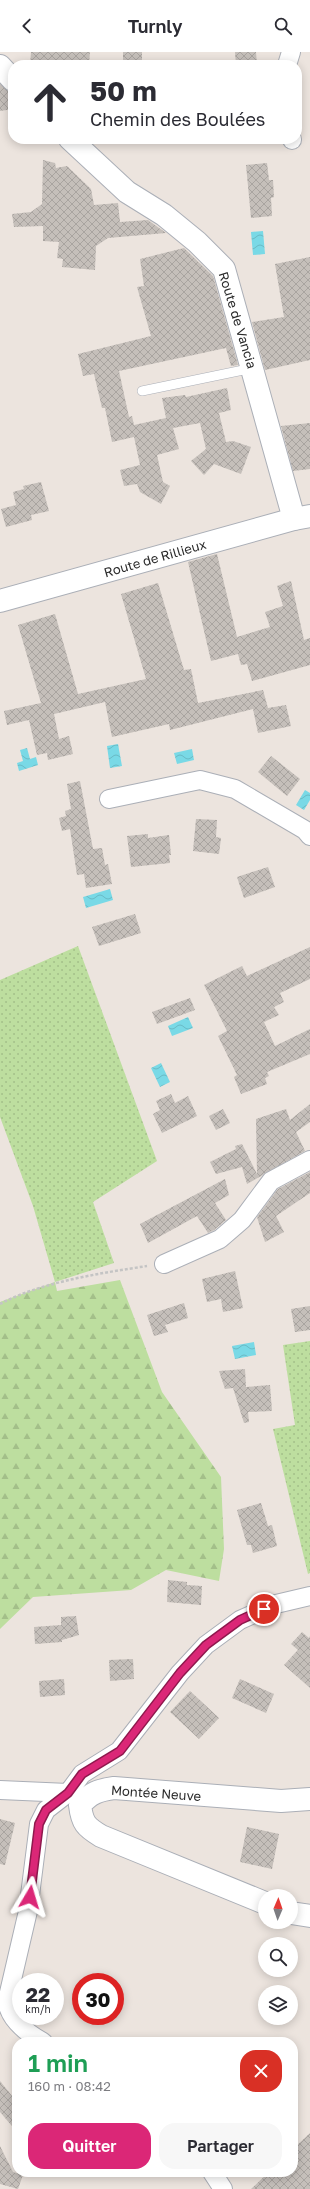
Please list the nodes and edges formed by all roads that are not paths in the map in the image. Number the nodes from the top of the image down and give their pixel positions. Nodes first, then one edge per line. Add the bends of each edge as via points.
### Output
1 (0, 66) edge
2 (8, 75) edge
3 (75, 144) edge
4 (253, 368) junction
5 (142, 391) dead end
6 (302, 518) edge
7 (0, 601) edge
8 (109, 799) dead end
9 (310, 836) edge
10 (310, 1160) edge
11 (164, 1264) road end
12 (310, 1596) edge
13 (0, 1790) edge
14 (78, 1794) junction
15 (310, 1799) edge
16 (258, 1900) edge
17 (298, 1914) edge
18 (310, 1916) edge
19 (3, 1999) edge
20 (37, 2037) edge
21 (215, 2177) edge
22 (223, 2189) edge

1 - 2 street
3 - 4 street, Route de Vancia via 127,192 164,215 197,242 224,269
4 - 5 lane
4 - 6 street, Route de Vancia
6 - 7 street, Route de Rillieux
8 - 9 street via 200,780 235,789 305,830
10 - 11 street via 272,1181 242,1220 220,1239
12 - 14 street via 276,1604 240,1620 206,1645 180,1673 120,1751 82,1774
13 - 14 street
14 - 15 street, Montée Neuve via 114,1788 281,1801
14 - 16 street via 81,1818 88,1828 101,1836
14 - 19 street via 46,1810 39,1824 28,1911
17 - 18 street
19 - 20 street via 12,2016
21 - 22 street

